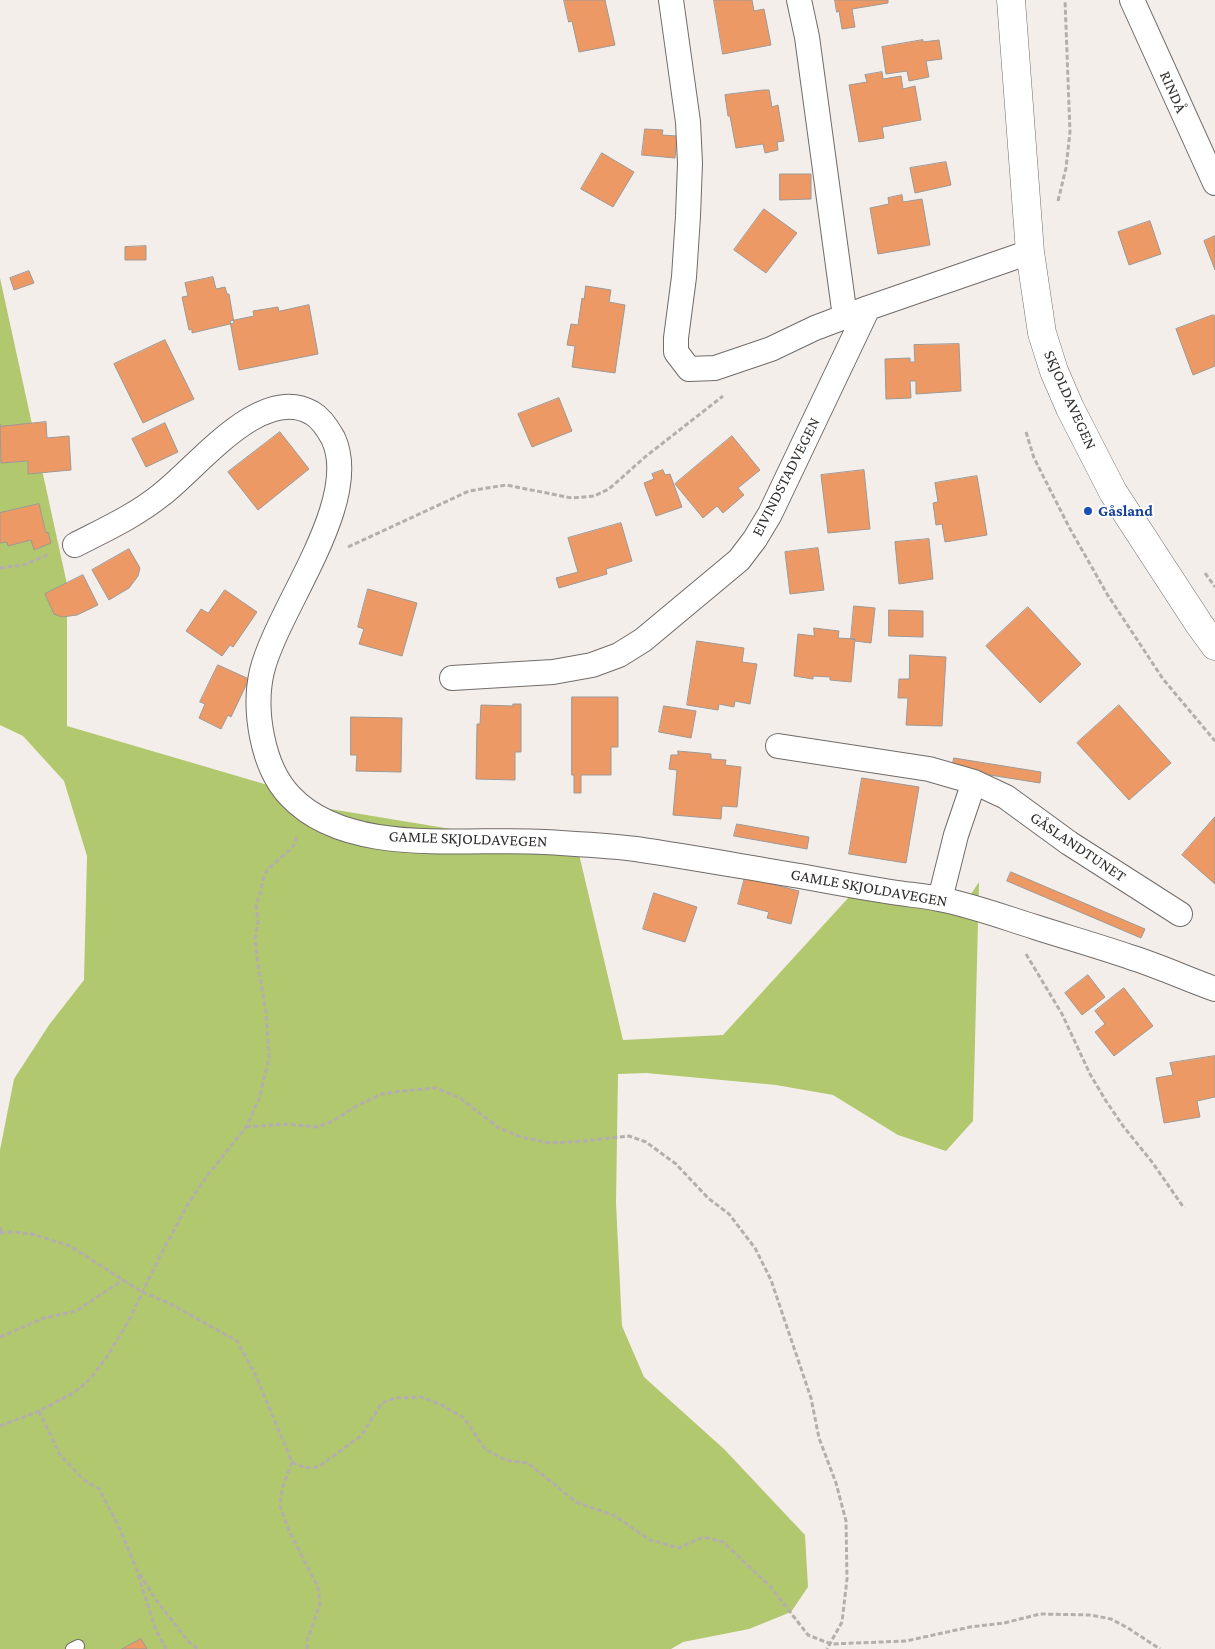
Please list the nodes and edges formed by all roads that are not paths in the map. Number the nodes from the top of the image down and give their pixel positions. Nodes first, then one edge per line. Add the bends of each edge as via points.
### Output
1 (671, 0) edge
2 (799, 0) edge
3 (1011, 0) edge
4 (1132, 0) edge
5 (1215, 183) edge
6 (1030, 252) junction
7 (868, 308) junction
8 (845, 317) junction
9 (75, 544) road end
10 (1215, 646) edge
11 (452, 678) dead end
12 (778, 746) dead end
13 (974, 782) junction
14 (940, 899) junction
15 (1180, 914) dead end
16 (1215, 990) edge

1 - 8 street via 688,122 690,163 676,352 689,369 715,368
2 - 8 street via 807,37
3 - 6 main road, SKJOLDAVEGEN
4 - 5 street, RINDÅ
6 - 7 street
6 - 10 main road, SKJOLDAVEGEN via 1042,333 1070,408 1113,492
7 - 8 street
7 - 11 street, EIVINDSTADVEGEN via 770,514 739,560 643,640 619,655 592,665 553,672
9 - 14 street, GAMLE SKJOLDAVEGEN via 127,518 161,496 234,430 257,415 278,407 296,407 314,414 328,429 336,446 340,464 338,487 321,540 269,649 258,698 264,744 273,772 288,795 331,825 358,833 430,841 533,841 634,849
12 - 13 street, GÅSLANDTUNET via 929,769
13 - 14 street
13 - 15 street, GÅSLANDTUNET via 1006,797 1069,843
14 - 16 street, GAMLE SKJOLDAVEGEN via 1133,958

